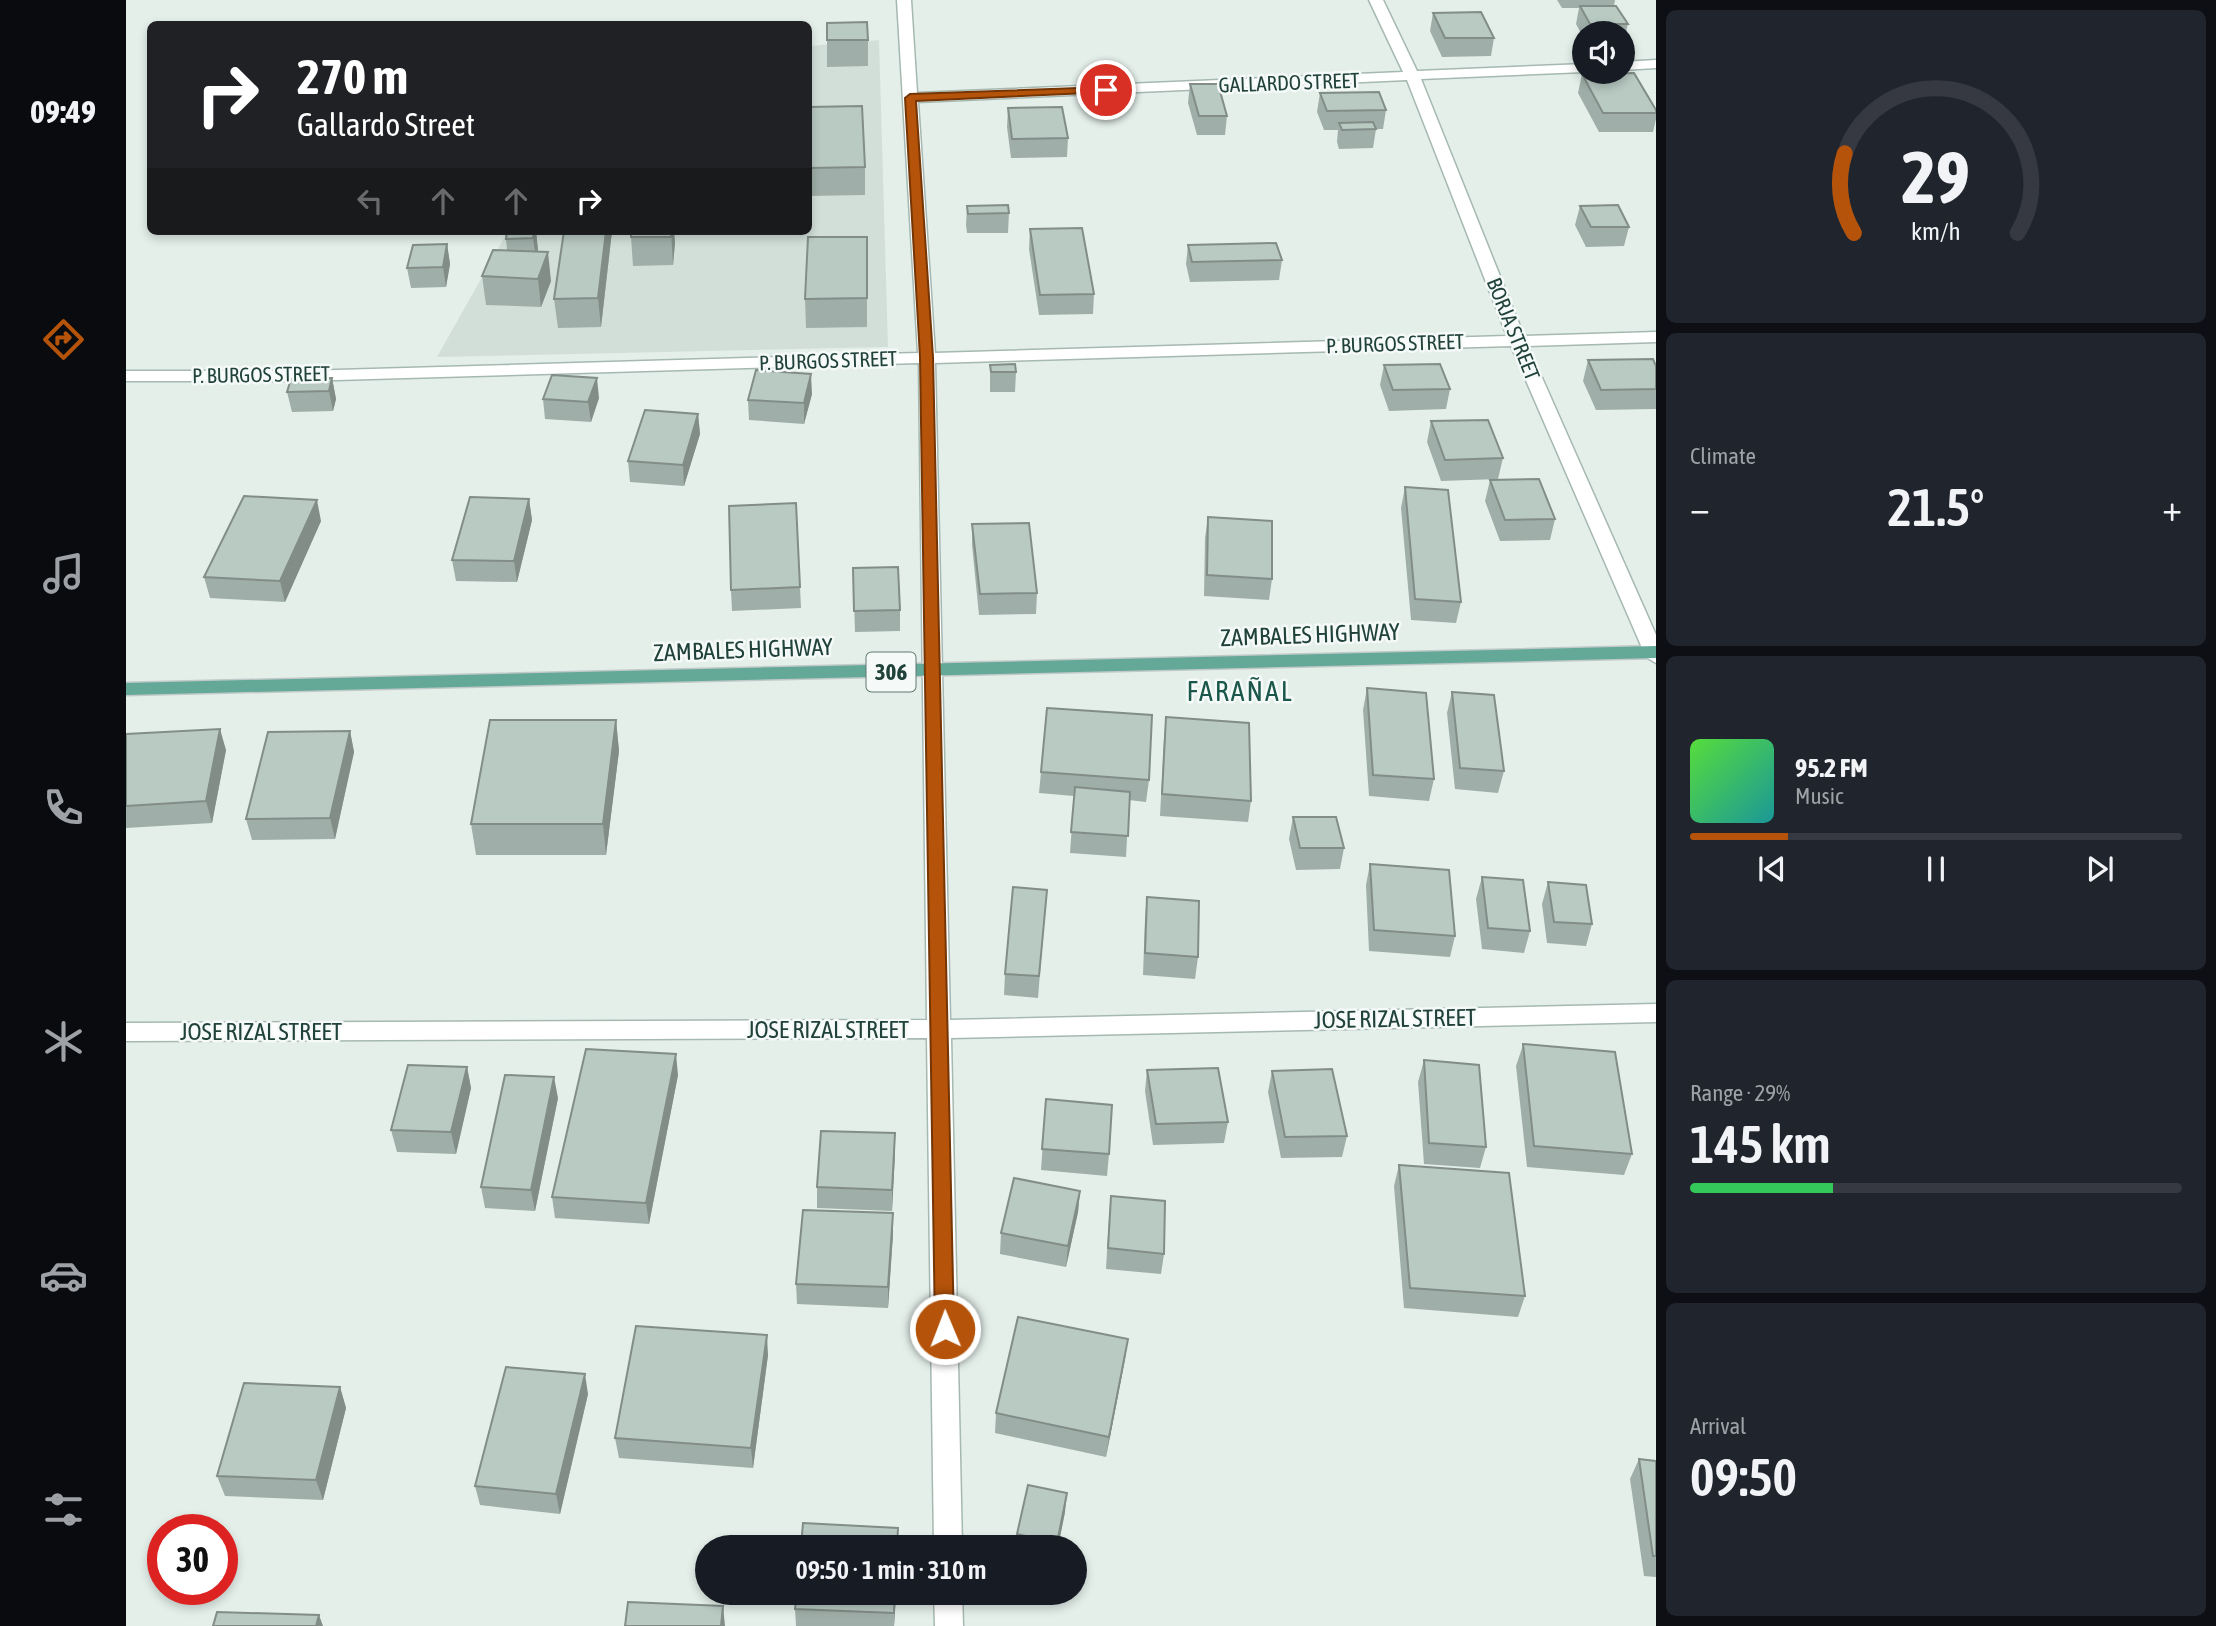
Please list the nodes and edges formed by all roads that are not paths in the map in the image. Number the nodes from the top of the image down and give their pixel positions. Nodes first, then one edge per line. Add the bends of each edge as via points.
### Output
1 (904, 0) edge
2 (1376, 0) edge
3 (1656, 64) edge
4 (1635, 65) edge
5 (1572, 69) edge
6 (1413, 78) junction
7 (910, 98) junction
8 (1656, 337) edge
9 (1517, 340) junction
10 (927, 357) junction
11 (126, 376) edge
12 (1655, 653) edge
13 (934, 671) junction
14 (126, 689) edge
15 (1656, 1013) edge
16 (940, 1029) junction
17 (126, 1032) edge
18 (948, 1535) edge
19 (948, 1605) edge
20 (949, 1626) edge

1 - 7 street
2 - 6 street, BORJA STREET
3 - 4 street
5 - 6 street, GALLARDO STREET
6 - 7 street, GALLARDO STREET
6 - 9 street, BORJA STREET
7 - 10 street
8 - 9 street, P. BURGOS STREET
9 - 10 street, P. BURGOS STREET
9 - 12 street, BORJA STREET
10 - 11 street, P. BURGOS STREET via 302,376
10 - 13 street
12 - 13 main road, ZAMBALES HIGHWAY / 306
13 - 14 main road, ZAMBALES HIGHWAY / 306
13 - 16 street
15 - 16 street, JOSE RIZAL STREET
16 - 17 street, JOSE RIZAL STREET
16 - 18 street
19 - 20 street

